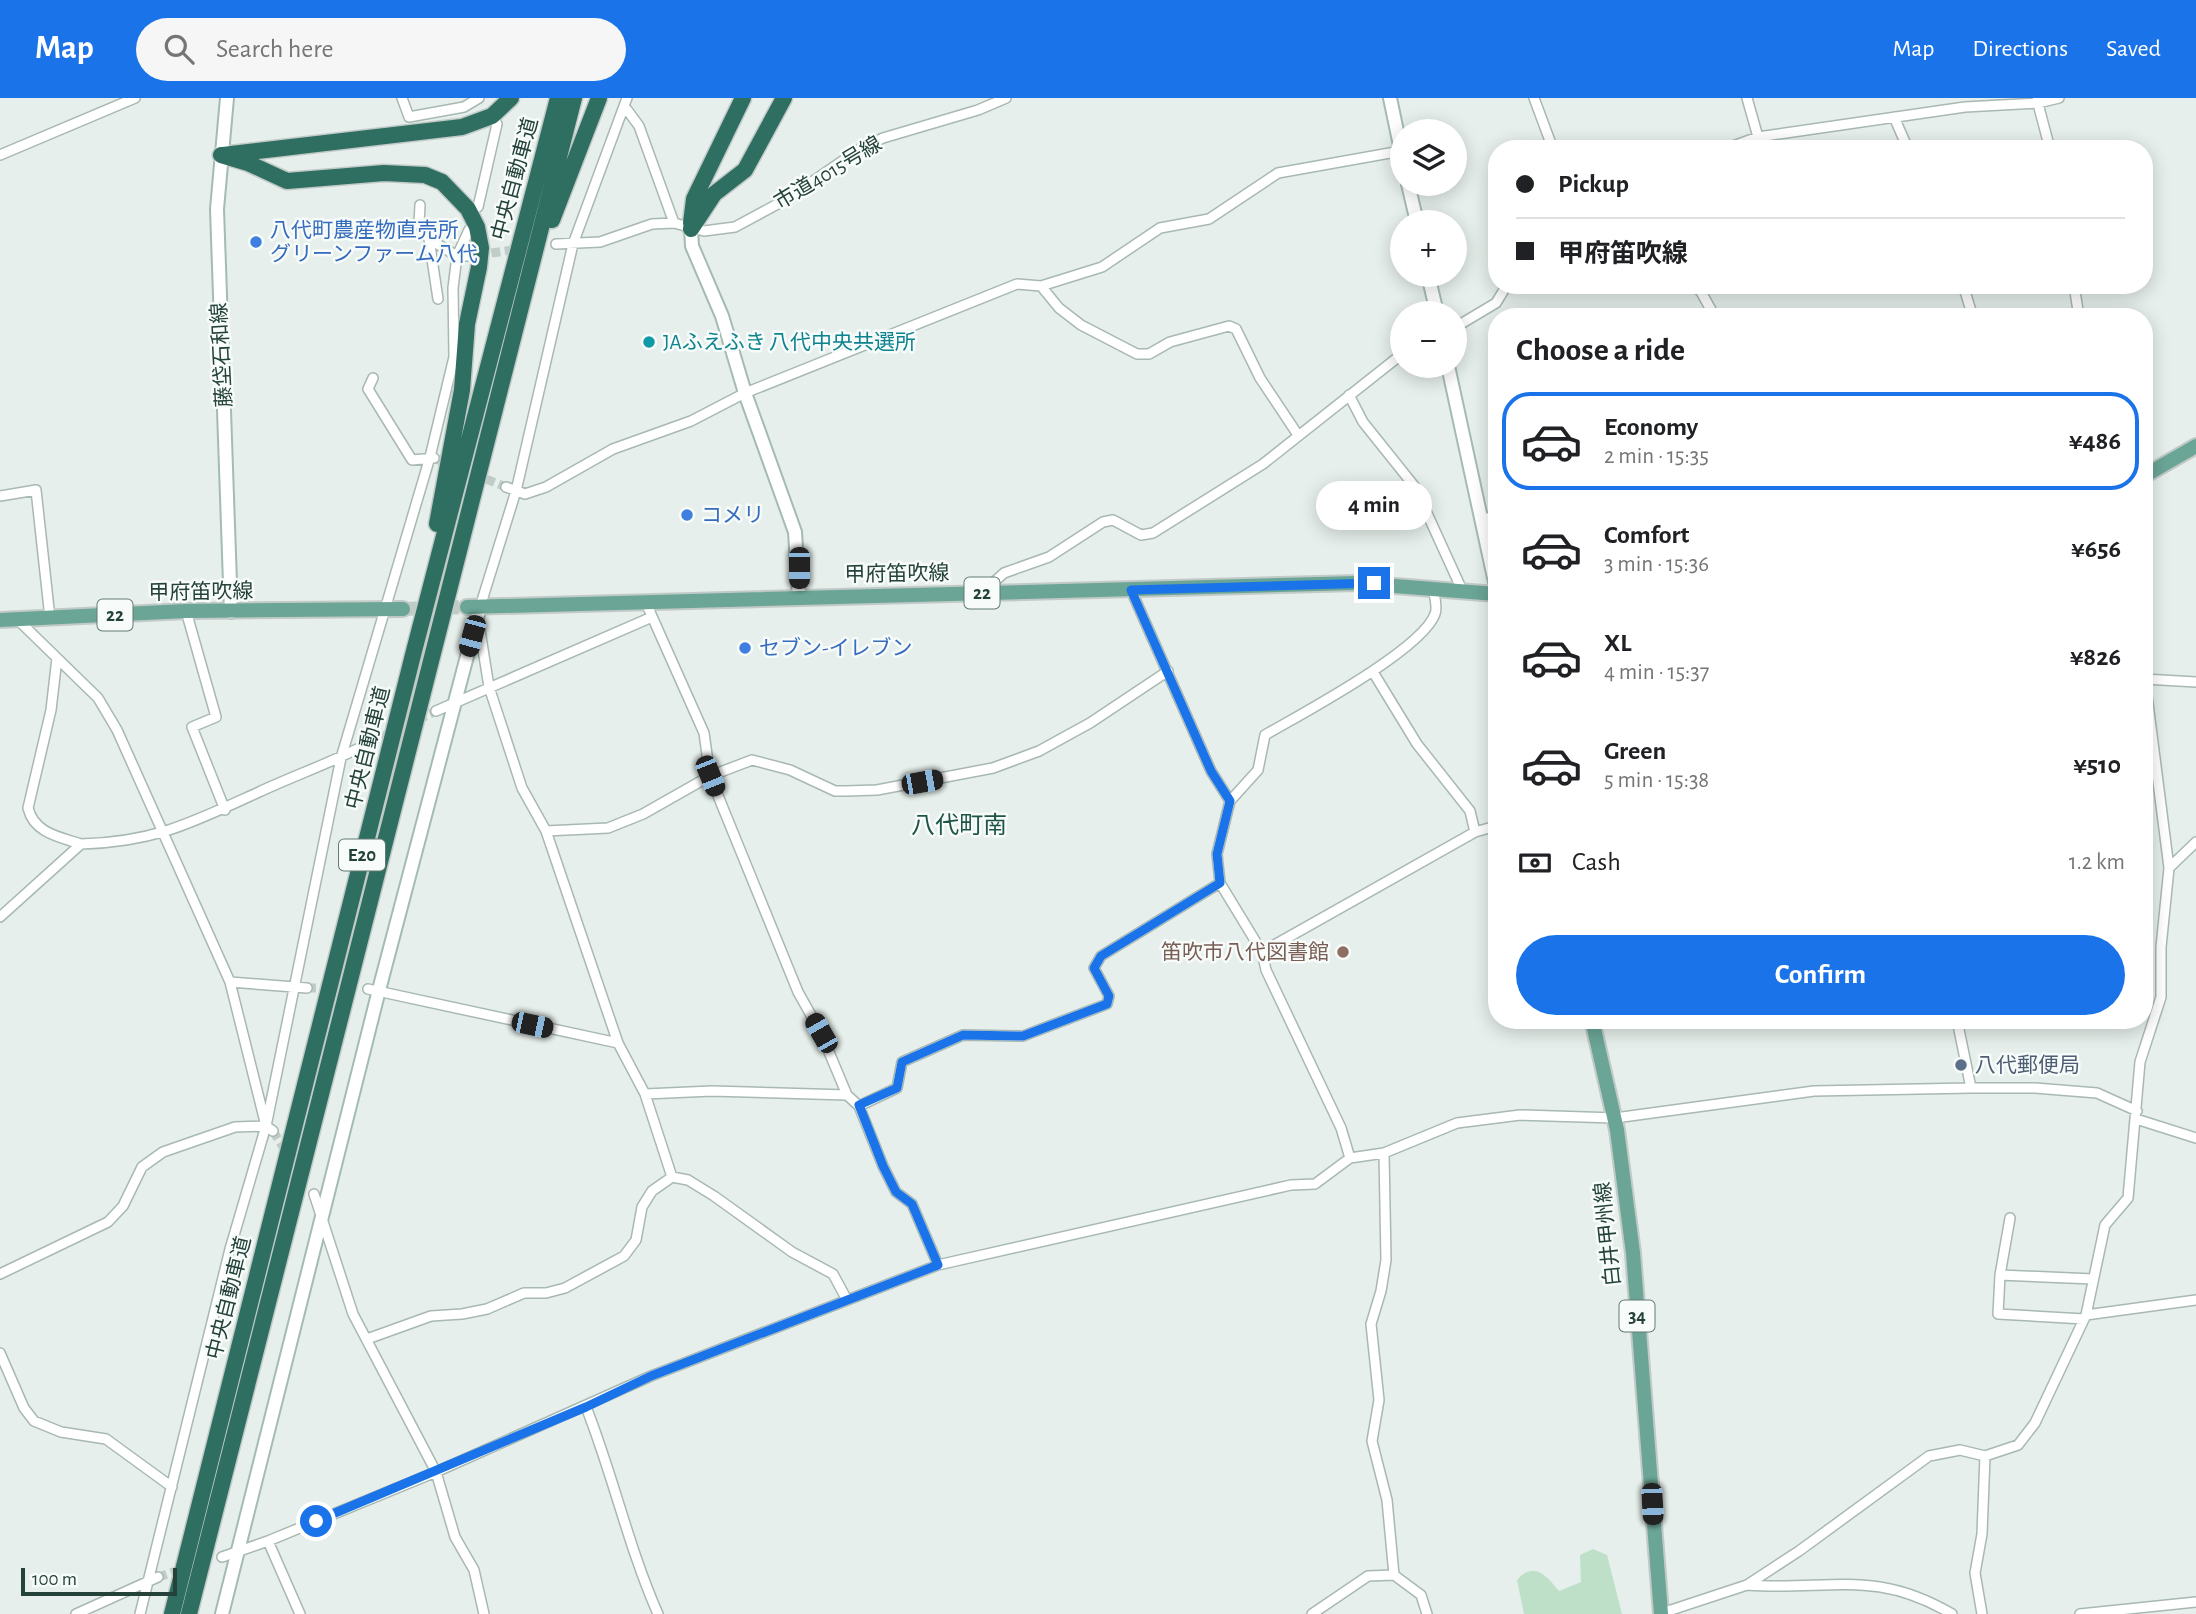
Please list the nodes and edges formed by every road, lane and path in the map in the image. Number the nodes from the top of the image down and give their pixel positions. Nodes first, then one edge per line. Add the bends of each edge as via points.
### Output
1 (135, 98) edge
2 (227, 98) edge
3 (402, 98) edge
4 (479, 98) edge
5 (511, 98) edge
6 (558, 98) edge
7 (573, 98) edge
8 (599, 98) edge
9 (743, 98) edge
10 (785, 98) edge
11 (1006, 98) edge
12 (1390, 98) edge
13 (1534, 98) edge
14 (1747, 98) edge
15 (2059, 98) edge
16 (2037, 100) edge
17 (626, 103) edge
18 (1894, 117) junction
19 (1394, 119) edge
20 (497, 124) dead end
21 (1758, 136) junction
22 (1550, 140) edge
23 (1748, 140) edge
24 (1904, 140) edge
25 (2048, 140) edge
26 (0, 155) edge
27 (220, 155) junction
28 (1390, 155) edge
29 (420, 205) dead end
30 (478, 207) dead end
31 (674, 223) junction
32 (691, 229) junction
33 (469, 230) dead end
34 (429, 239) junction
35 (556, 244) dead end
36 (573, 244) junction
37 (462, 256) junction
38 (1041, 286) junction
39 (1502, 294) edge
40 (439, 299) dead end
41 (1467, 320) edge
42 (1390, 363) edge
43 (373, 378) dead end
44 (1451, 378) edge
45 (745, 393) junction
46 (1349, 395) junction
47 (1298, 435) junction
48 (2196, 446) edge
49 (433, 458) junction
50 (2153, 471) edge
51 (475, 485) junction
52 (506, 487) tunnel mouth
53 (516, 491) junction
54 (0, 496) edge
55 (1488, 518) edge
56 (1482, 520) junction
57 (1488, 549) edge
58 (1433, 587) junction
59 (1131, 590) junction
60 (1462, 590) junction
61 (982, 593) junction
62 (1488, 593) edge
63 (799, 597) junction
64 (646, 603) junction
65 (403, 608) tunnel mouth
66 (386, 610) junction
67 (475, 610) junction
68 (186, 611) junction
69 (231, 612) junction
70 (652, 617) junction
71 (50, 618) junction
72 (17, 619) junction
73 (0, 620) edge
74 (414, 650) junction
75 (57, 658) junction
76 (1168, 671) junction
77 (1373, 672) junction
78 (2153, 677) edge
79 (2196, 682) edge
80 (489, 687) junction
81 (454, 702) junction
82 (436, 711) tunnel mouth
83 (2153, 745) edge
84 (358, 749) tunnel mouth
85 (341, 758) junction
86 (710, 776) junction
87 (1230, 801) junction
88 (225, 810) junction
89 (1488, 828) edge
90 (546, 831) junction
91 (1475, 832) junction
92 (161, 834) junction
93 (2196, 842) edge
94 (81, 844) junction
95 (2169, 868) junction
96 (1220, 883) junction
97 (0, 917) edge
98 (1262, 952) junction
99 (230, 982) junction
100 (297, 988) junction
101 (307, 988) tunnel mouth
102 (374, 989) junction
103 (2153, 1022) edge
104 (1594, 1029) edge
105 (1960, 1029) edge
106 (2151, 1029) edge
107 (618, 1043) junction
108 (1971, 1088) junction
109 (645, 1094) junction
110 (847, 1095) junction
111 (859, 1105) junction
112 (2136, 1115) junction
113 (1615, 1118) junction
114 (270, 1128) junction
115 (2196, 1138) edge
116 (1384, 1153) junction
117 (1350, 1158) junction
118 (672, 1177) junction
119 (314, 1194) dead end
120 (323, 1212) junction
121 (2010, 1218) dead end
122 (938, 1265) junction
123 (0, 1273) edge
124 (2000, 1275) junction
125 (2093, 1279) junction
126 (847, 1300) junction
127 (2196, 1300) edge
128 (2085, 1317) junction
129 (367, 1339) junction
130 (0, 1353) edge
131 (586, 1407) junction
132 (1985, 1456) junction
133 (436, 1472) junction
134 (172, 1487) junction
135 (268, 1541) junction
136 (238, 1549) junction
137 (222, 1556) dead end
138 (1394, 1575) junction
139 (158, 1577) tunnel mouth
140 (148, 1581) junction
141 (1747, 1584) junction
142 (2196, 1602) edge
143 (1320, 1613) edge
144 (76, 1614) edge
145 (140, 1614) edge
146 (172, 1614) edge
147 (190, 1614) edge
148 (222, 1614) edge
149 (300, 1614) edge
150 (484, 1614) edge
151 (658, 1614) edge
152 (1427, 1614) edge
153 (1660, 1614) edge
154 (1952, 1614) edge
155 (1982, 1614) edge
156 (2080, 1614) edge

1 - 26 street
2 - 27 street, 藤垈石和線
3 - 4 street via 409,117 464,107
5 - 27 highway via 492,116 462,127
6 - 74 highway, 中央自動車道 / E20
7 - 51 highway, 中央自動車道 / E20
8 - 51 highway via 552,216
9 - 32 highway via 694,199
10 - 32 highway via 746,170 714,194
11 - 32 street, 市道4015号線 via 883,138 735,227
12 - 19 street
13 - 22 street
14 - 21 street
15 - 16 street
16 - 18 street
16 - 25 street
17 - 31 street via 639,126
17 - 36 street
18 - 21 street
18 - 24 street
20 - 30 street
21 - 23 street
27 - 69 street, 藤垈石和線 via 219,307
27 - 74 highway via 288,181 384,173 425,175 456,194 477,227 480,258 467,324 462,390
28 - 38 street via 1278,173 1209,219 1160,228 1102,267
29 - 34 street via 419,223
31 - 32 street, 市道4015号線
31 - 36 street via 652,224 600,242
32 - 45 street via 692,246 722,316
33 - 37 street
34 - 37 street
34 - 40 street
35 - 36 street
36 - 53 street
37 - 49 street via 453,288 454,357
38 - 45 street via 1017,284
38 - 47 street via 1081,325 1137,354 1229,326 1236,329 1260,378
39 - 41 street via 1496,303
42 - 46 street
43 - 49 street via 368,389 375,405 412,460
44 - 56 street
45 - 53 street via 691,421 613,449 546,486 525,494
45 - 63 street via 795,532
46 - 47 street
46 - 60 street via 1363,422 1415,486
47 - 61 street via 1263,464 1153,533 1141,535 1113,520 1103,522 1049,557 1004,573
48 - 50 main road
49 - 66 street
51 - 147 highway, 中央自動車道 / E20
52 - 53 street
53 - 67 street
54 - 71 street via 36,490
55 - 56 street
56 - 57 street
58 - 59 main road, 甲府笛吹線 / 22 via 1357,583
58 - 60 main road, 甲府笛吹線 / 22
58 - 77 street via 1436,612 1431,622
59 - 61 main road, 甲府笛吹線 / 22
59 - 76 street
60 - 62 main road, 甲府笛吹線 / 22
61 - 63 main road, 甲府笛吹線 / 22
63 - 64 main road, 甲府笛吹線 / 22
64 - 67 main road, 甲府笛吹線 / 22
64 - 70 street
65 - 66 main road, 甲府笛吹線 / 22
66 - 69 main road, 甲府笛吹線 / 22
66 - 85 street
67 - 80 street
67 - 81 street
68 - 69 main road, 甲府笛吹線 / 22
68 - 71 main road, 甲府笛吹線 / 22
68 - 88 street via 216,716 192,727
70 - 80 street
70 - 86 street via 704,733
71 - 72 main road, 甲府笛吹線 / 22
72 - 73 main road, 甲府笛吹線 / 22
72 - 75 street
74 - 146 highway, 中央自動車道 / E20
75 - 92 street via 97,698 117,730
75 - 94 street via 51,710 28,808 31,820 43,831
76 - 86 street via 1090,723 1039,751 993,768 877,790 846,791 752,760
76 - 87 street via 1211,771
77 - 87 street via 1265,735 1258,769
77 - 91 street via 1417,744 1470,811
78 - 79 street
80 - 81 street
80 - 90 street via 522,789
81 - 82 street
81 - 102 street
83 - 95 street
84 - 85 street
85 - 88 street
85 - 100 street
86 - 90 street via 608,828
86 - 110 street via 797,992 821,1033
87 - 96 street via 1217,854
88 - 92 street
89 - 91 street
90 - 107 street
91 - 98 street
92 - 94 street
92 - 99 street
93 - 95 street
94 - 97 street
95 - 103 street via 2161,997
96 - 98 street
96 - 111 street via 1101,956 1094,968 1109,996 1107,1004 1023,1036 963,1035 915,1054 902,1062 897,1088
98 - 117 street via 1266,970 1341,1128
99 - 100 street
99 - 114 street
100 - 101 street
100 - 114 street
102 - 107 street
102 - 120 street
104 - 113 main road, 白井甲州線 / 34
105 - 108 street
106 - 112 street via 2140,1062
107 - 109 street
108 - 112 street via 2097,1093
108 - 113 street via 1814,1091
109 - 110 street
109 - 118 street
110 - 111 street
111 - 122 street via 883,1166 896,1192 912,1204
112 - 115 street
112 - 125 street via 2128,1198 2105,1224
113 - 116 street via 1520,1115 1457,1123
113 - 153 main road, 白井甲州線 / 34 via 1633,1253
114 - 123 street via 235,1127 163,1152 142,1167 108,1222
114 - 134 street via 230,1249
116 - 117 street
116 - 138 street via 1386,1260 1371,1324 1379,1400 1372,1441 1387,1500
117 - 122 street via 1315,1184 1292,1185
118 - 126 street via 688,1180 792,1252 833,1274
118 - 129 street via 652,1191 642,1207 636,1240 624,1256 565,1288 524,1293 487,1309 431,1316
119 - 120 street
120 - 129 street via 353,1314
120 - 136 street
121 - 124 street
122 - 126 street
124 - 125 street
124 - 128 street via 1998,1314
125 - 128 street
126 - 131 street via 651,1376
127 - 128 street
128 - 132 street via 2035,1423 2018,1445
129 - 133 street
130 - 134 street via 34,1421 61,1432 106,1439
131 - 133 street
131 - 151 street
132 - 141 street via 1960,1450 1929,1456
132 - 155 street via 1982,1534 1975,1573
133 - 135 street
133 - 150 street via 455,1536 474,1570
134 - 140 street
135 - 136 street
135 - 149 street
136 - 137 street
136 - 148 street
138 - 143 street via 1368,1576 1340,1593
138 - 152 street via 1422,1595
139 - 140 street
140 - 144 street
140 - 145 street
141 - 153 street
141 - 154 street via 1876,1584 1923,1597
142 - 156 street

